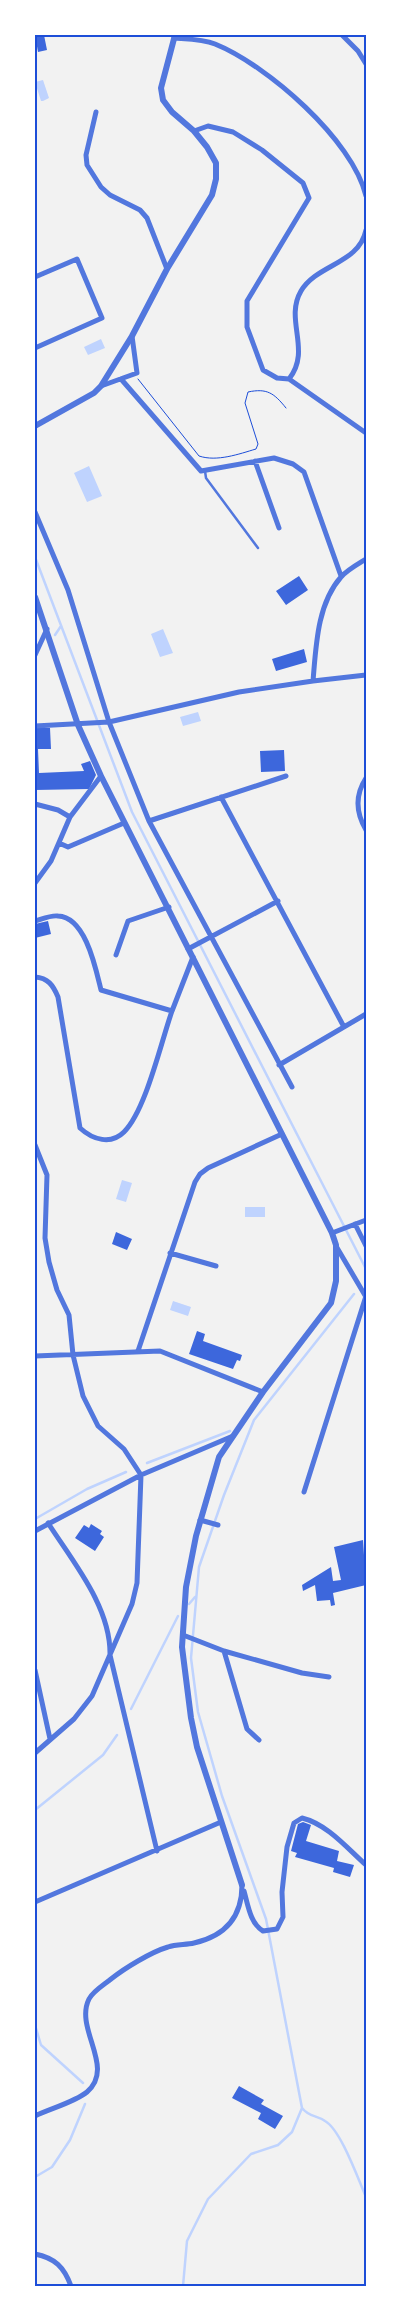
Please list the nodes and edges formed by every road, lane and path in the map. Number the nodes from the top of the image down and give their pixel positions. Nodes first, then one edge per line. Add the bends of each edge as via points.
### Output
1 (205, 35) edge
2 (342, 35) edge
3 (174, 36) edge
4 (217, 44) junction
5 (366, 64) edge
6 (96, 112) dead end
7 (194, 131) junction
8 (366, 196) edge
9 (366, 230) edge
10 (167, 269) junction
11 (35, 277) edge
12 (132, 336) junction
13 (35, 348) edge
14 (137, 373) junction
15 (121, 379) junction
16 (289, 379) junction
17 (101, 386) junction
18 (286, 408) dead end
19 (35, 426) edge
20 (366, 434) edge
21 (256, 461) junction
22 (205, 471) junction
23 (35, 512) edge
24 (279, 528) dead end
25 (258, 548) dead end
26 (366, 559) edge
27 (342, 576) junction
28 (35, 597) edge
29 (47, 629) junction
30 (35, 655) edge
31 (366, 675) edge
32 (313, 680) junction
33 (109, 722) junction
34 (78, 725) junction
35 (35, 726) edge
36 (101, 776) junction
37 (286, 776) dead end
38 (366, 778) edge
39 (221, 797) junction
40 (35, 804) edge
41 (70, 817) junction
42 (149, 821) junction
43 (124, 823) junction
44 (366, 830) edge
45 (59, 842) junction
46 (35, 883) edge
47 (278, 901) junction
48 (169, 907) junction
49 (35, 921) edge
50 (209, 940) junction
51 (191, 948) junction
52 (116, 955) dead end
53 (193, 957) junction
54 (35, 977) edge
55 (172, 1011) junction
56 (366, 1014) edge
57 (344, 1027) junction
58 (279, 1065) junction
59 (292, 1087) dead end
60 (282, 1134) junction
61 (35, 1145) edge
62 (366, 1220) edge
63 (353, 1224) junction
64 (335, 1231) junction
65 (336, 1245) junction
66 (366, 1246) edge
67 (170, 1253) junction
68 (216, 1266) dead end
69 (366, 1297) edge
70 (138, 1351) junction
71 (73, 1355) junction
72 (35, 1356) edge
73 (263, 1392) junction
74 (232, 1436) junction
75 (141, 1475) junction
76 (304, 1492) dead end
77 (200, 1520) junction
78 (48, 1523) junction
79 (218, 1525) dead end
80 (35, 1531) edge
81 (185, 1637) junction
82 (224, 1651) junction
83 (110, 1654) junction
84 (35, 1670) edge
85 (329, 1677) dead end
86 (50, 1738) junction
87 (259, 1740) dead end
88 (35, 1752) edge
89 (221, 1822) junction
90 (157, 1851) junction
91 (366, 1865) edge
92 (242, 1885) junction
93 (35, 1902) edge
94 (35, 2116) edge
95 (35, 2254) edge
96 (71, 2286) edge

1 - 4 street
2 - 5 street
3 - 4 street
3 - 7 street via 161,88 163,100
4 - 8 street via 274,81 311,113 346,151 363,182
6 - 10 street via 86,155 88,165 110,196 140,210 147,218
7 - 10 street via 216,163 216,179 212,195
7 - 16 street via 208,126 233,132 262,150 303,183 309,198 248,301 247,327 264,370 277,378
9 - 16 street via 359,248 318,274 301,291 295,309 300,351 297,369
10 - 12 street
11 - 13 street via 77,259 102,318
12 - 14 street
12 - 17 street
14 - 15 street
14 - 18 path via 139,381 199,456 208,459 256,449 258,444 245,402 248,392 262,389 274,394
15 - 17 street
15 - 22 street via 198,468
16 - 20 street
17 - 19 street
21 - 22 street
21 - 24 street
21 - 27 street via 281,459 304,472
22 - 25 lane via 206,478
23 - 33 street via 68,590
26 - 27 street
27 - 32 street via 331,591 319,627
28 - 29 street
29 - 30 street
29 - 34 street
31 - 32 street
32 - 33 street via 239,692
33 - 34 street
33 - 42 street
34 - 35 street
34 - 36 street
36 - 41 street
36 - 43 street
37 - 39 street
38 - 44 street via 360,788 357,805
39 - 42 street
39 - 47 street
40 - 41 street
41 - 45 street
42 - 50 street
43 - 45 street via 68,847
43 - 48 street
45 - 46 street via 51,861
47 - 50 street
47 - 57 street
48 - 51 street
48 - 52 street via 128,921
49 - 55 street via 58,916 76,927 87,939 102,990
50 - 51 street
50 - 58 street
51 - 53 street
53 - 55 street
53 - 60 street
54 - 55 street via 46,979 54,986 78,1121 80,1128 95,1138 117,1138 135,1116
56 - 57 street
57 - 58 street
58 - 59 street
60 - 64 street
60 - 67 street via 200,1174
61 - 71 street via 44,1164 48,1185 45,1238 48,1262 69,1315
62 - 63 street
63 - 64 street
63 - 66 street
64 - 65 street
65 - 69 street
65 - 73 street via 336,1281 331,1303
67 - 68 street
67 - 70 street
69 - 76 street
70 - 71 street
70 - 73 street via 170,1354
71 - 72 street
71 - 75 street via 90,1412 98,1426 124,1450
73 - 74 street
74 - 75 street
74 - 77 street via 219,1457
75 - 78 street
75 - 83 street via 135,1594
77 - 79 street
77 - 81 street via 189,1565
78 - 80 street
78 - 83 street via 93,1595 110,1637
81 - 82 street
81 - 89 street via 186,1689 195,1738
82 - 85 street via 302,1673
82 - 87 street via 247,1729
83 - 86 street via 92,1696 74,1720
83 - 90 street
84 - 86 street
86 - 88 street
89 - 90 street
89 - 92 street
90 - 93 street
91 - 92 street via 324,1828 302,1818 294,1823 287,1847 283,1917 277,1929 263,1931 257,1927
92 - 94 street via 238,1914 224,1931 195,1943 168,1946 116,1974 90,1997 85,2011 97,2060 97,2076 86,2093
95 - 96 street via 56,2261

